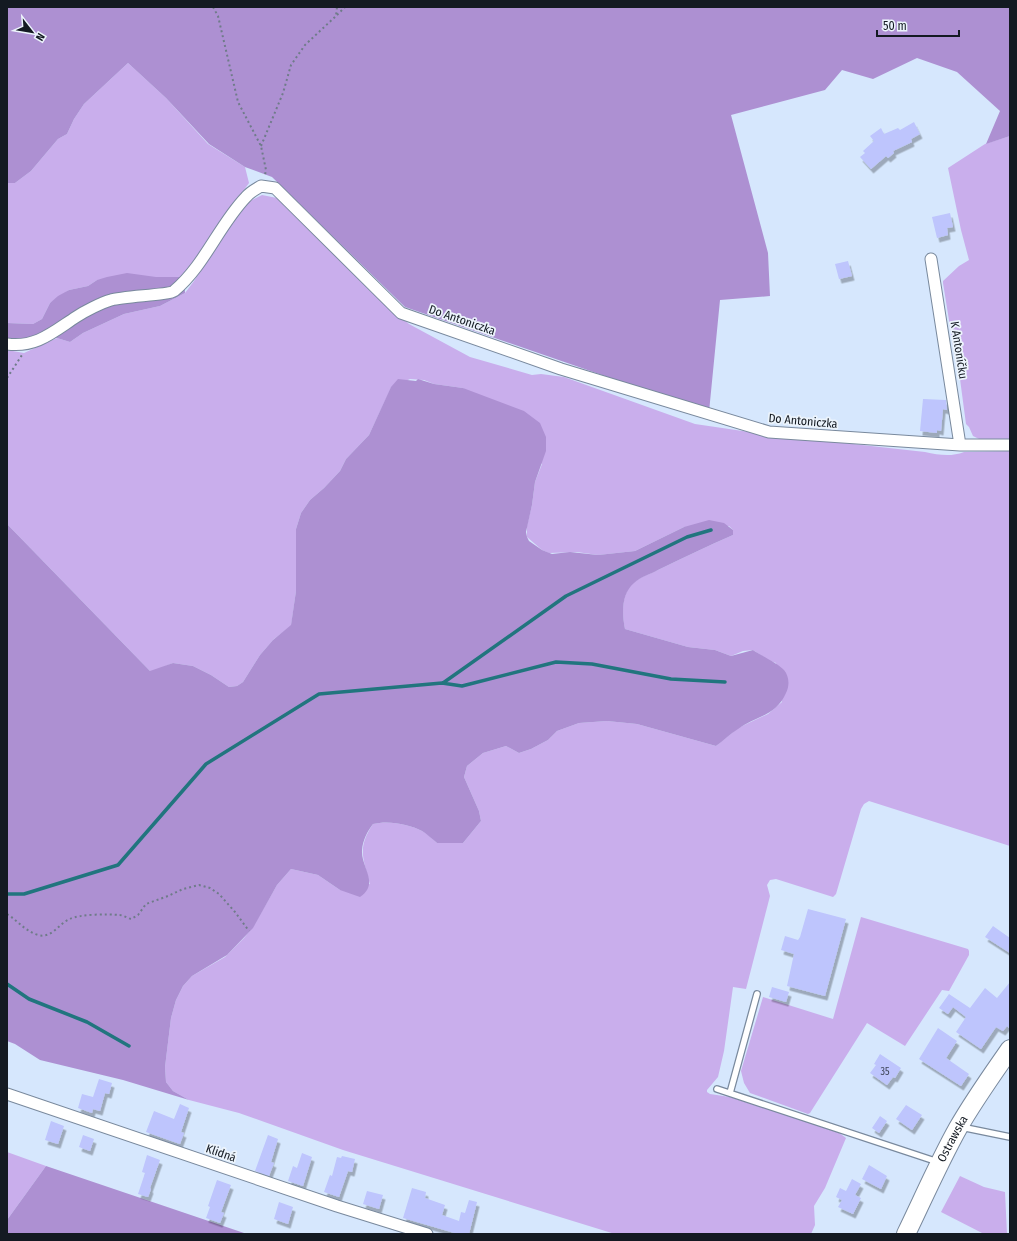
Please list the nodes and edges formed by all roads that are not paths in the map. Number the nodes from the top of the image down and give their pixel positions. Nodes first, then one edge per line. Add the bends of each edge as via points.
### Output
1 (931, 259) dead end
2 (7, 344) edge
3 (1010, 444) edge
4 (960, 445) junction
5 (757, 994) dead end
6 (1010, 1049) edge
7 (717, 1089) dead end
8 (730, 1093) junction
9 (7, 1094) edge
10 (959, 1127) junction
11 (1010, 1137) edge
12 (940, 1162) junction
13 (427, 1234) edge
14 (906, 1234) edge

1 - 4 street, K Antoníčku
2 - 4 street, Do Antoniczka via 32,343 49,336 77,316 112,300 172,293 188,278 231,215 247,196 261,186 275,188 401,313 562,369 769,432
3 - 4 street, Do Antoniczka
5 - 8 lane
6 - 10 main road, Ostrawska
7 - 8 lane
8 - 12 lane
9 - 13 street, Klidná via 336,1206
10 - 11 lane
10 - 12 main road, Ostrawska
12 - 14 main road, Ostrawska

